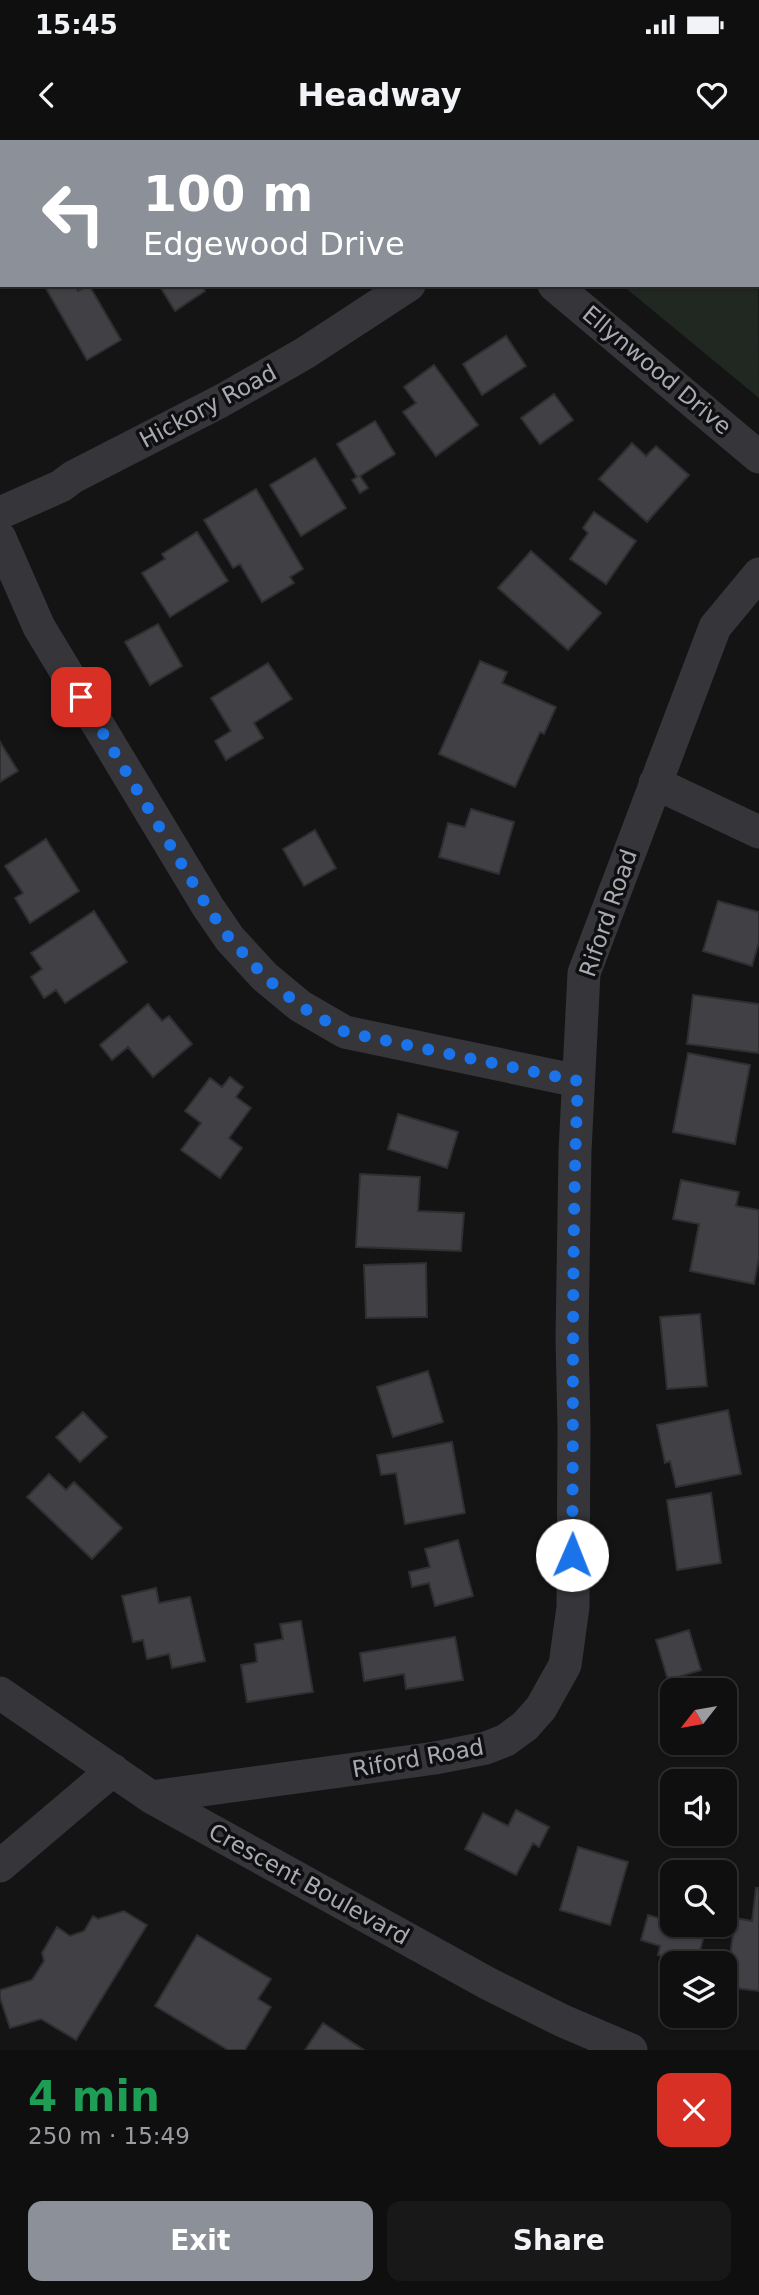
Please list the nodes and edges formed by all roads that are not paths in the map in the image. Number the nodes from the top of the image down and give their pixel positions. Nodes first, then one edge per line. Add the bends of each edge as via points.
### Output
1 (406, 287) edge
2 (556, 287) edge
3 (759, 457) edge
4 (0, 513) edge
5 (0, 538) edge
6 (759, 574) edge
7 (655, 783) junction
8 (759, 832) edge
9 (578, 1081) junction
10 (0, 1693) edge
11 (113, 1770) junction
12 (151, 1797) junction
13 (0, 1866) edge
14 (631, 2050) edge

1 - 4 street, Hickory Road via 221,401
2 - 3 street, Ellynwood Drive
5 - 9 street via 38,626 208,908 265,977 300,1006 345,1032
6 - 7 street, Riford Road via 715,627
7 - 8 street
7 - 9 street, Riford Road via 583,973
9 - 12 street, Riford Road via 572,1338 573,1607 565,1665 541,1708 506,1740 486,1748
10 - 11 street, Crescent Boulevard
11 - 12 street, Crescent Boulevard
11 - 13 street
12 - 14 street, Crescent Boulevard via 487,1983

